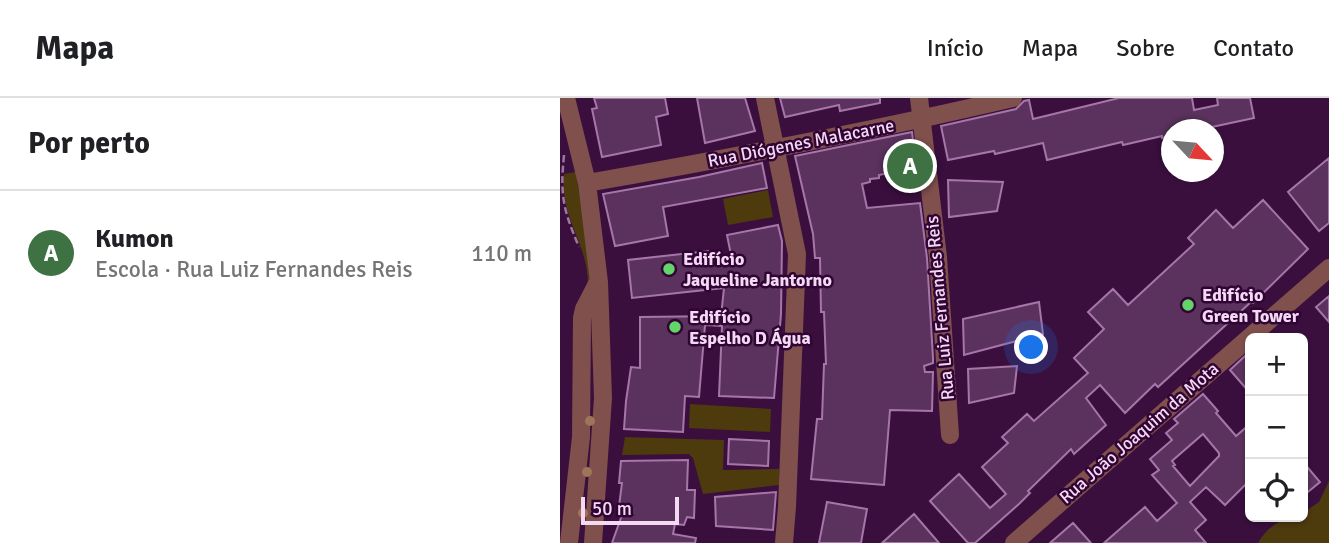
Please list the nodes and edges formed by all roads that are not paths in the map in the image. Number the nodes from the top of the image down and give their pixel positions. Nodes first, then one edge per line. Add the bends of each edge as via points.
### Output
1 (566, 98) edge
2 (765, 98) edge
3 (919, 98) edge
4 (1013, 98) edge
5 (921, 120) junction
6 (776, 149) junction
7 (587, 183) junction
8 (1329, 268) edge
9 (598, 282) junction
10 (950, 435) dead end
11 (569, 543) edge
12 (593, 543) edge
13 (784, 543) edge
14 (1014, 543) edge

1 - 7 street
2 - 6 street
3 - 5 street, Rua Luiz Fernandes Reis
4 - 5 street, Rua Diógenes Malacarne
5 - 6 street, Rua Diógenes Malacarne
5 - 10 street, Rua Luiz Fernandes Reis via 938,257
6 - 7 street, Rua Diógenes Malacarne
6 - 13 street via 797,254
7 - 9 street
8 - 14 street, Rua João Joaquim da Mota
9 - 11 street via 582,314 581,437
9 - 12 street via 603,398

